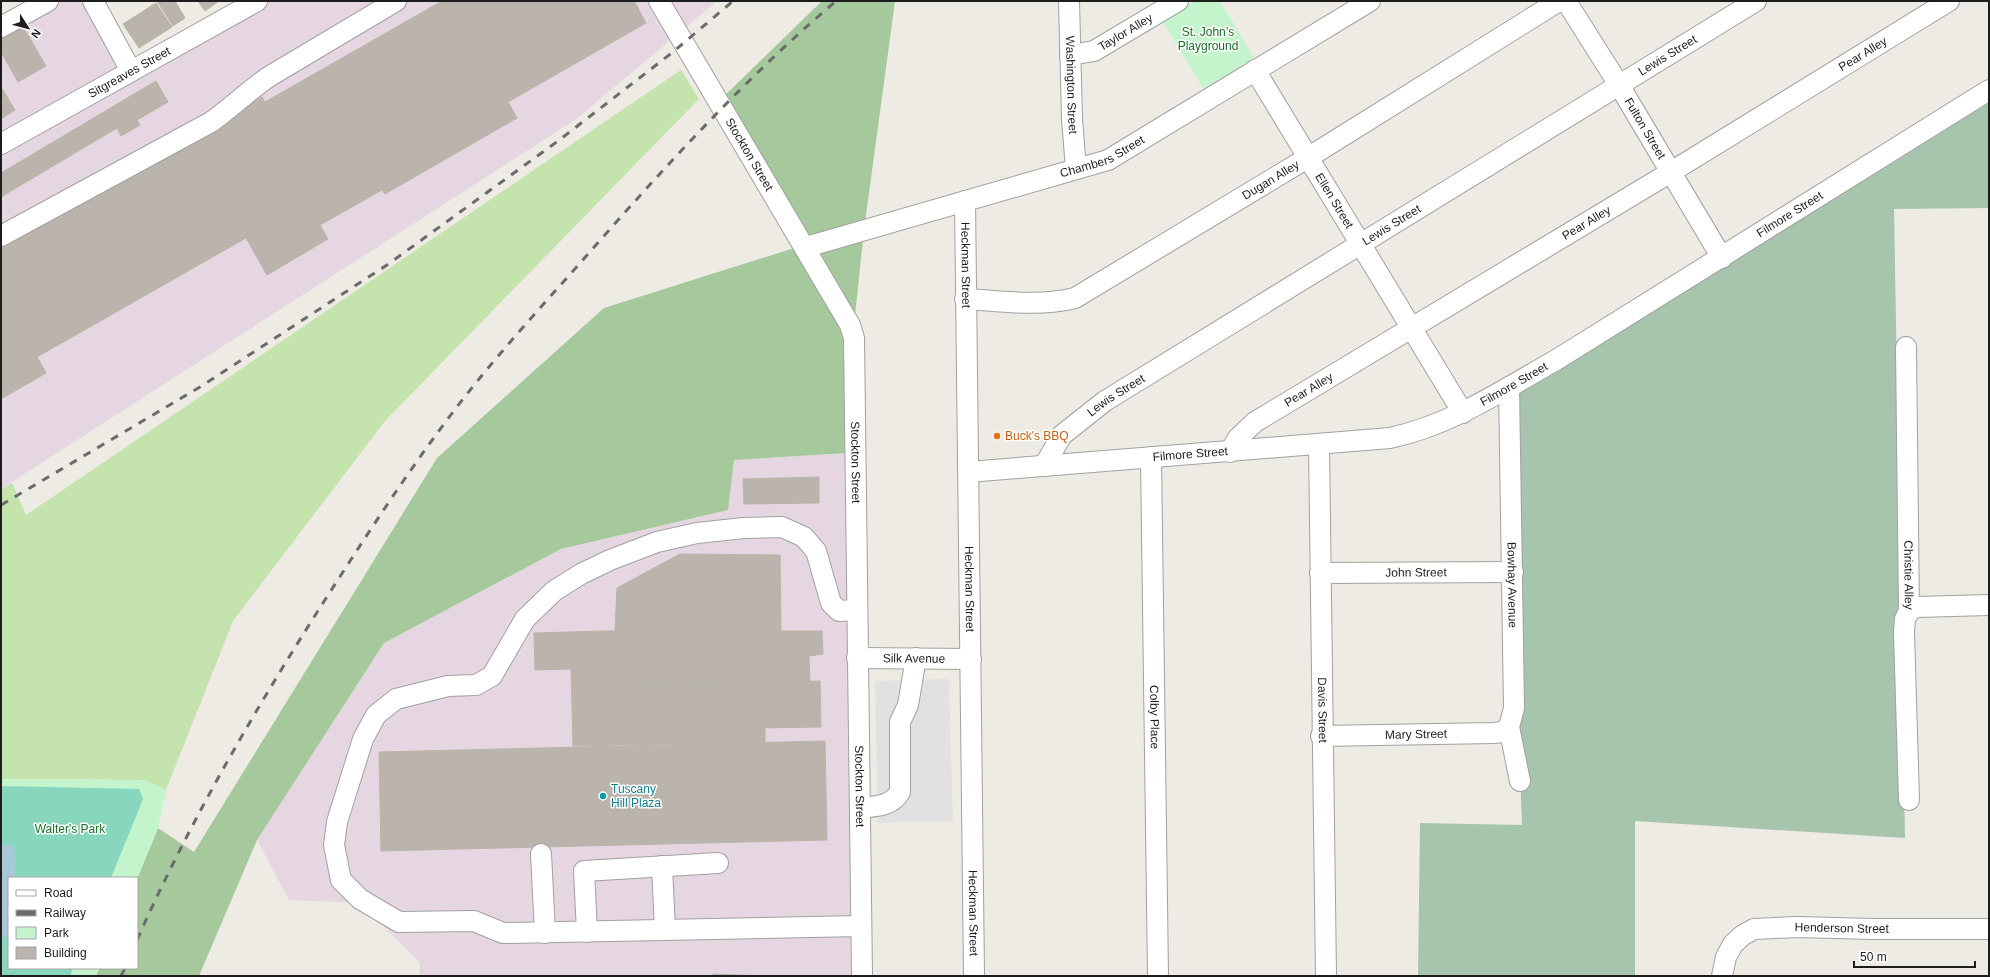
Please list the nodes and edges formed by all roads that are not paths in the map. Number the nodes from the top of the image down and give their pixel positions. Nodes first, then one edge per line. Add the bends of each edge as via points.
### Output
1 (48, 1) edge
2 (93, 1) edge
3 (257, 1) edge
4 (396, 1) edge
5 (659, 1) edge
6 (1069, 1) edge
7 (1178, 1) edge
8 (1370, 1) edge
9 (1559, 1) edge
10 (1566, 1) edge
11 (1756, 1) edge
12 (1949, 1) edge
13 (1, 28) edge
14 (1070, 55) junction
15 (1255, 70) junction
16 (131, 71) junction
17 (1619, 85) junction
18 (1989, 90) edge
19 (1, 144) edge
20 (1309, 157) junction
21 (1076, 170) junction
22 (1671, 172) junction
23 (965, 201) junction
24 (1, 236) edge
25 (1361, 244) junction
26 (806, 247) junction
27 (1722, 258) junction
28 (965, 299) junction
29 (1411, 328) junction
30 (1906, 348) dead end
31 (1509, 387) junction
32 (1463, 413) junction
33 (1319, 444) junction
34 (1230, 452) junction
35 (1151, 457) junction
36 (1044, 466) junction
37 (968, 472) junction
38 (1513, 572) junction
39 (1320, 573) junction
40 (1989, 605) edge
41 (857, 610) junction
42 (1909, 611) junction
43 (857, 658) junction
44 (916, 658) junction
45 (971, 659) junction
46 (1509, 727) junction
47 (1322, 736) junction
48 (1520, 781) dead end
49 (1909, 800) dead end
50 (860, 808) junction
51 (541, 854) dead end
52 (718, 862) dead end
53 (662, 866) junction
54 (861, 926) junction
55 (1989, 929) edge
56 (665, 930) junction
57 (545, 932) junction
58 (586, 932) junction
59 (862, 976) edge
60 (974, 976) edge
61 (1158, 976) edge
62 (1326, 976) edge
63 (1722, 976) edge

1 - 13 street
2 - 16 street
3 - 16 street, Sitgreaves Street
4 - 24 street via 252,87 226,112 211,122
5 - 26 street, Stockton Street
6 - 14 street, Washington Street
7 - 14 street, Taylor Alley via 1094,51
8 - 15 street, Chambers Street
9 - 20 street, Dugan Alley
10 - 17 street, Fulton Street
11 - 17 street, Lewis Street
12 - 22 street, Pear Alley
14 - 21 street, Washington Street
15 - 20 street, Ellen Street
15 - 21 street, Chambers Street via 1128,149 1108,160
16 - 19 street, Sitgreaves Street
17 - 22 street, Fulton Street
17 - 25 street, Lewis Street
18 - 27 street, Filmore Street
20 - 25 street, Ellen Street
20 - 28 street, Dugan Alley via 1075,298 1062,302
21 - 23 street, Chambers Street
22 - 27 street, Fulton Street
22 - 29 street, Pear Alley
23 - 26 street, Chambers Street
23 - 28 street, Heckman Street
25 - 29 street, Ellen Street
25 - 36 street, Lewis Street via 1105,401 1062,435
26 - 41 street, Stockton Street via 850,325 854,338
27 - 31 street, Filmore Street
28 - 37 street, Heckman Street
29 - 32 street, Ellen Street
29 - 34 street, Pear Alley via 1255,422 1238,438
30 - 42 street, Christie Alley
31 - 32 street, Filmore Street
31 - 38 street, Bowhay Avenue
32 - 33 street, Filmore Street via 1433,426 1390,438
33 - 34 street, Filmore Street
33 - 39 street, Davis Street
34 - 35 street, Filmore Street
35 - 36 street, Filmore Street
35 - 61 street, Colby Place
36 - 37 street, Filmore Street
37 - 45 street, Heckman Street
38 - 39 street, John Street
38 - 46 street, Bowhay Avenue via 1514,708
39 - 47 street, Davis Street
40 - 42 street via 1917,607
41 - 43 street, Stockton Street
41 - 57 street via 839,611 831,603 816,551 804,537 782,527 697,533 657,542 610,560 554,591 525,620 492,676 476,685 448,686 396,699 376,714 363,739 337,822 334,845 341,880 360,898 399,922 474,921 504,934
42 - 49 street, Christie Alley via 1905,619 1904,632
43 - 44 street, Silk Avenue
43 - 50 street, Stockton Street
44 - 45 street, Silk Avenue
44 - 50 street via 908,705 900,722 900,792 896,799 886,804
45 - 60 street, Heckman Street
46 - 47 street, Mary Street via 1502,732 1494,733
46 - 48 street, Bowhay Avenue
47 - 62 street, Davis Street
50 - 54 street, Stockton Street
51 - 57 street
52 - 53 street
53 - 56 street
53 - 58 street via 584,871
54 - 56 street
54 - 59 street, Stockton Street
55 - 63 street, Henderson Street via 1754,929 1733,944 1726,957
56 - 58 street
57 - 58 street

